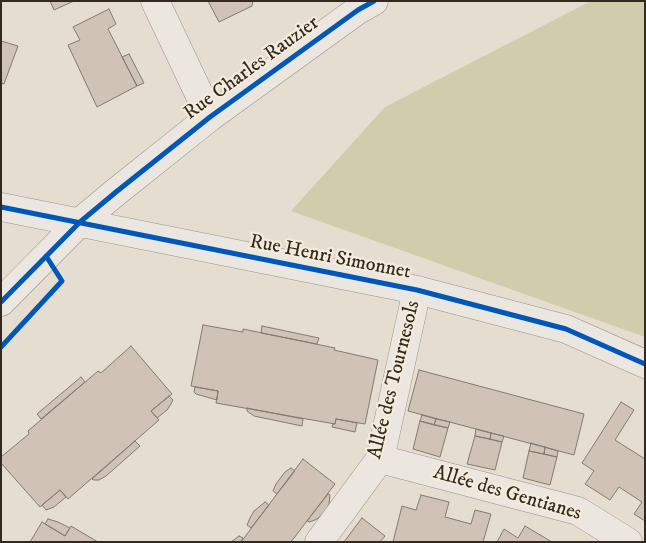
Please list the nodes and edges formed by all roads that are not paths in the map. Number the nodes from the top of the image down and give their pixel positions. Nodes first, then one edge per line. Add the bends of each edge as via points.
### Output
1 (155, 1) edge
2 (374, 1) edge
3 (210, 117) junction
4 (1, 207) edge
5 (80, 222) junction
6 (417, 290) junction
7 (1, 302) edge
8 (645, 364) edge
9 (380, 459) junction
10 (319, 542) edge
11 (628, 542) edge

1 - 3 street
2 - 3 street, Rue Charles Rauzier
3 - 5 street, Rue Charles Rauzier
4 - 5 street, Rue Henri Simonnet
5 - 6 street, Rue Henri Simonnet
5 - 7 street, Rue Charles Rauzier
6 - 8 street, Rue Henri Simonnet via 566,329
6 - 9 street, Allée des Tournesols
9 - 10 street, Allée des Tournesols
9 - 11 street, Allée des Gentianes via 578,510

